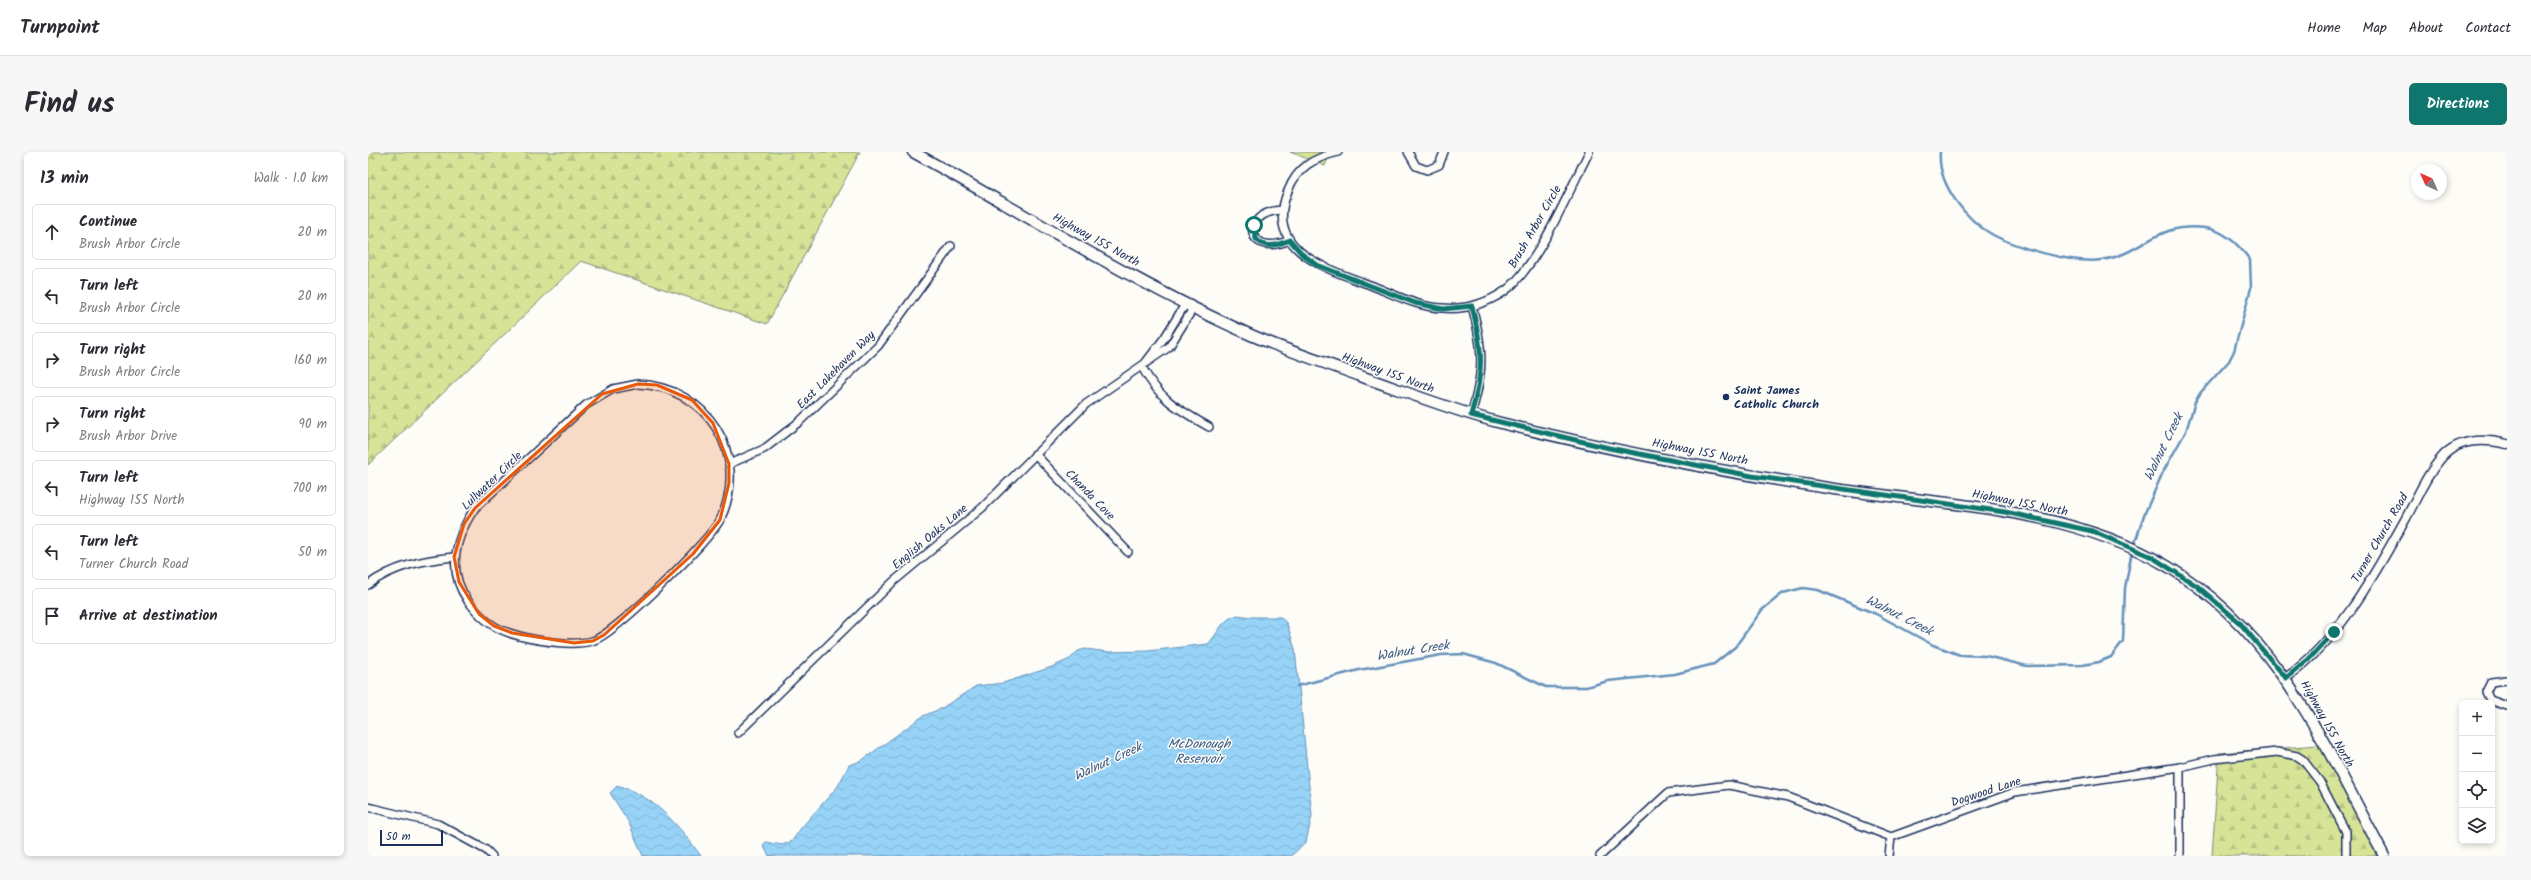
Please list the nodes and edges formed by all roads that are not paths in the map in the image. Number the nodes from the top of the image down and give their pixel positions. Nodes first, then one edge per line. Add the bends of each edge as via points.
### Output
1 (913, 152) edge
2 (1338, 152) edge
3 (1408, 152) edge
4 (1444, 152) edge
5 (1589, 152) edge
6 (1282, 210) junction
7 (1290, 240) junction
8 (951, 246) dead end
9 (1190, 305) junction
10 (1472, 306) junction
11 (1142, 367) junction
12 (1471, 415) junction
13 (1209, 426) dead end
14 (2507, 444) edge
15 (1035, 454) junction
16 (729, 464) junction
17 (1128, 552) dead end
18 (454, 557) junction
19 (368, 585) edge
20 (2286, 678) junction
21 (2507, 680) edge
22 (2507, 705) edge
23 (738, 733) dead end
24 (2180, 767) junction
25 (368, 807) edge
26 (1891, 837) junction
27 (492, 856) edge
28 (1600, 856) edge
29 (1889, 856) edge
30 (2180, 856) edge
31 (2346, 856) edge
32 (2384, 856) edge

1 - 9 main road, Highway 155 North
2 - 6 street, Brush Arbor Circle via 1315,159 1300,171 1290,186
3 - 4 street via 1416,166 1427,170 1439,165
5 - 10 street, Brush Arbor Circle via 1526,270 1505,291 1486,302
6 - 7 street, Brush Arbor Circle via 1285,231
6 - 7 street via 1261,215 1254,225 1254,234 1259,242 1268,246
7 - 10 street, Brush Arbor Circle via 1302,254 1317,265 1415,303 1443,309
8 - 16 street, East Lakehaven Way via 878,346 799,422 764,449
9 - 11 street, English Oaks Lane
9 - 12 main road, Highway 155 North via 1290,351
10 - 12 street via 1480,340 1482,363 1480,385
11 - 13 street via 1165,399
11 - 15 street, English Oaks Lane via 1093,398
12 - 20 main road, Highway 155 North via 1609,448 1752,476 2005,512 2092,531 2152,557 2187,579 2225,608 2254,638
14 - 20 street, Turner Church Road via 2495,441 2470,441 2445,455 2431,473 2367,587 2349,613 2321,647
15 - 17 street, Chanda Cove
15 - 23 street, English Oaks Lane via 970,519 893,582
16 - 18 street, Lullwater Circle via 713,423 706,412 692,400 657,385 638,384 613,389 586,405 476,508 464,524
16 - 18 street, Lullwater Circle via 725,508 710,535 642,602 604,635 593,641 574,643 542,640 512,634 494,626 467,600 459,582
18 - 19 street via 396,569
20 - 32 main road, Highway 155 North
21 - 22 street via 2491,682 2486,692 2490,700
24 - 26 street, Dogwood Lane via 2015,792
24 - 30 street
24 - 31 street, Dogwood Lane via 2214,759 2277,752 2297,756 2308,765 2340,818 2346,832
25 - 27 street via 438,824 486,850
26 - 28 street via 1788,797 1729,785 1668,793
26 - 29 street

